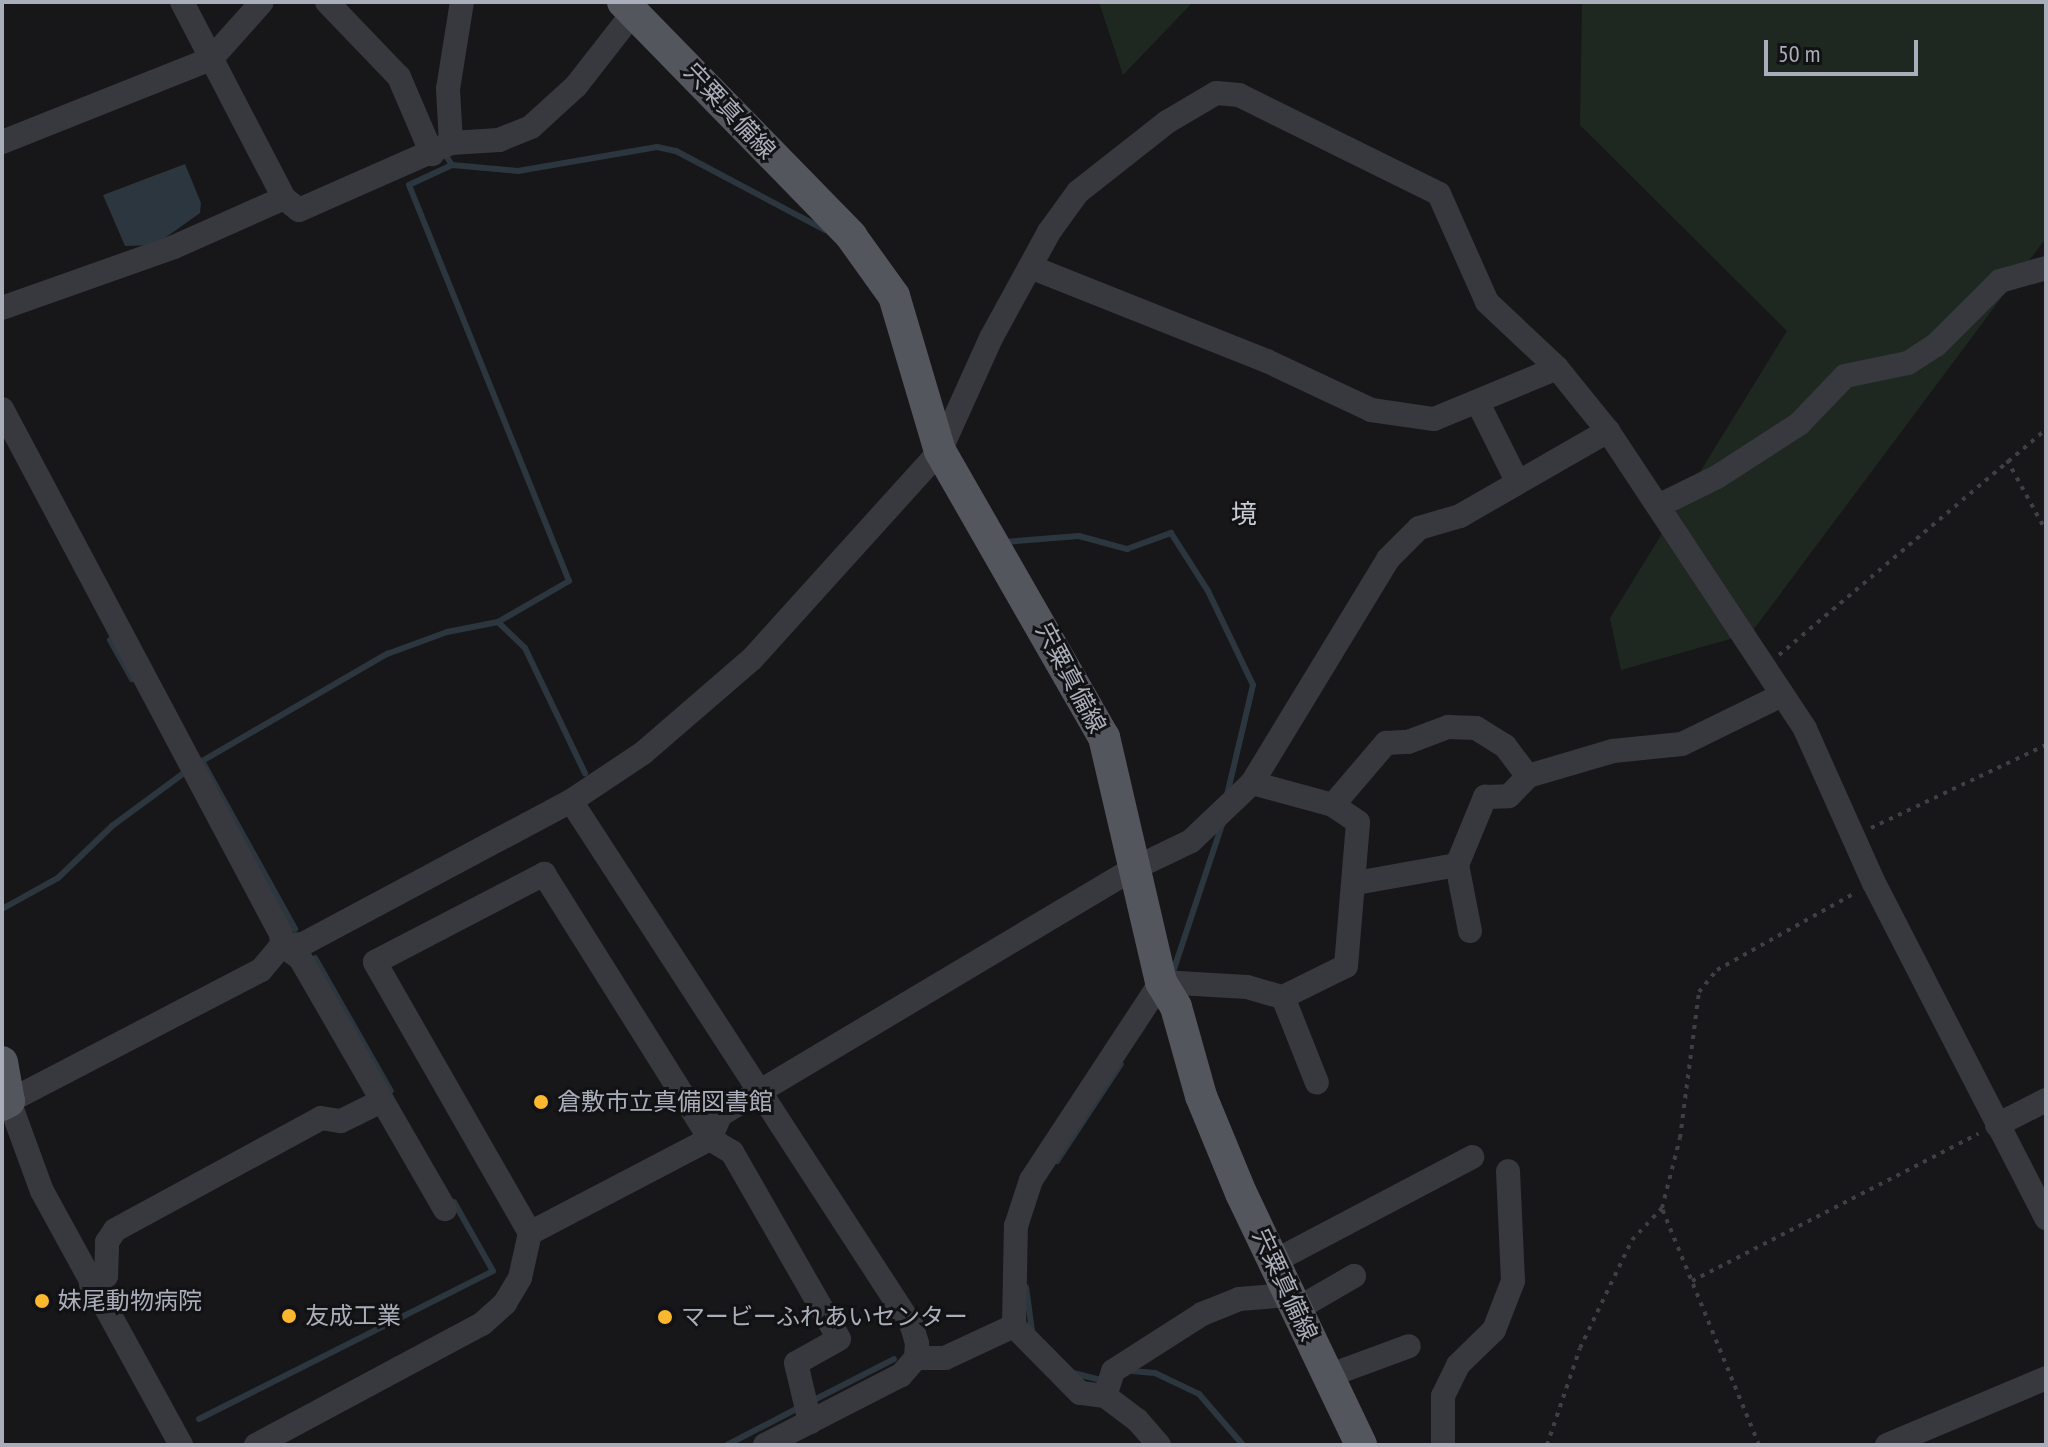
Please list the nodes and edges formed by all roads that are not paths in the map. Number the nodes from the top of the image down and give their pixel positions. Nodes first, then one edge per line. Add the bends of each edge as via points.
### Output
1 (182, 2) edge
2 (262, 2) edge
3 (327, 2) edge
4 (462, 2) edge
5 (628, 8) edge
6 (211, 59) junction
7 (2, 142) edge
8 (441, 148) junction
9 (284, 198) junction
10 (1033, 268) junction
11 (2046, 268) edge
12 (2, 308) edge
13 (1557, 368) junction
14 (1478, 403) junction
15 (2, 409) edge
16 (1608, 431) junction
17 (940, 451) junction
18 (1516, 479) junction
19 (1660, 505) junction
20 (1782, 695) junction
21 (1528, 776) junction
22 (1252, 783) junction
23 (571, 801) junction
24 (1333, 805) junction
25 (1457, 865) junction
26 (1135, 868) junction
27 (1356, 883) junction
28 (1470, 931) dead end
29 (282, 945) junction
30 (1161, 982) junction
31 (1283, 997) junction
32 (2, 1062) edge
33 (1317, 1083) dead end
34 (757, 1094) junction
35 (2046, 1100) edge
36 (382, 1101) junction
37 (6, 1103) edge
38 (1997, 1125) junction
39 (710, 1139) junction
40 (1472, 1157) dead end
41 (1508, 1171) dead end
42 (445, 1209) dead end
43 (2046, 1218) edge
44 (530, 1233) junction
45 (1275, 1261) junction
46 (1354, 1276) dead end
47 (91, 1284) junction
48 (1294, 1302) junction
49 (1014, 1326) junction
50 (1409, 1346) dead end
51 (916, 1358) junction
52 (1328, 1376) junction
53 (2046, 1378) edge
54 (1105, 1396) junction
55 (807, 1410) junction
56 (181, 1445) edge
57 (256, 1445) edge
58 (765, 1445) edge
59 (1159, 1445) edge
60 (1361, 1445) edge
61 (1443, 1445) edge
62 (1887, 1445) edge

1 - 6 street
2 - 6 street
3 - 8 street via 399,77
4 - 8 street
5 - 8 street via 576,86 531,127 499,140
5 - 17 main road, 宍粟真備線 via 871,258 894,296
6 - 7 street
6 - 9 street
8 - 9 street via 299,210
9 - 12 street via 174,247
10 - 13 street via 1049,232 1078,192 1109,164 1216,93 1239,95 1439,194 1487,302
10 - 14 street via 1267,361 1371,410 1434,419
10 - 17 street via 991,338
11 - 19 street via 2000,281 1936,345 1908,363 1845,376 1799,424 1717,477
13 - 14 street
13 - 16 street
14 - 18 street
15 - 29 street via 275,921
16 - 18 street via 1542,471
16 - 19 street
17 - 23 street via 752,659 643,753
17 - 26 main road, 宍粟真備線 via 1104,737
18 - 22 street via 1460,516 1419,528 1388,559
19 - 20 street via 1694,568
20 - 21 street via 1682,744 1613,751
20 - 38 street via 1826,769 1874,883
21 - 24 street via 1505,746 1486,734 1476,728 1448,727 1408,742 1386,743
21 - 25 street via 1509,796 1485,797
22 - 24 street
22 - 26 street via 1191,841
23 - 29 street via 303,944
23 - 34 street
24 - 27 street via 1358,822
25 - 27 street
25 - 28 street
26 - 30 main road, 宍粟真備線
26 - 34 street
27 - 31 street via 1346,966
29 - 36 street via 300,958
29 - 37 street via 261,970
30 - 31 street via 1247,987
30 - 45 main road, 宍粟真備線 via 1176,1007 1207,1110
30 - 49 street via 1031,1180 1016,1226
31 - 33 street
32 - 37 main road
34 - 39 street via 720,1115
34 - 51 street via 912,1326
35 - 38 street
36 - 42 street
36 - 47 street via 341,1121 321,1118 115,1230 107,1242 106,1276
37 - 47 street via 28,1161
38 - 43 street
39 - 44 street
39 - 44 street via 544,874 375,962
39 - 55 street via 732,1152 839,1339 796,1363
40 - 45 street
41 - 61 street via 1513,1281 1494,1330 1458,1365 1443,1396
44 - 57 street via 520,1278 505,1303 482,1324
45 - 48 main road, 宍粟真備線
46 - 48 street
47 - 56 street
48 - 52 main road, 宍粟真備線
48 - 54 street via 1239,1299 1202,1314 1113,1371
49 - 51 street via 945,1358
49 - 54 street via 1080,1393
50 - 52 street
51 - 55 street via 901,1375
52 - 60 main road, 宍粟真備線
53 - 62 street
54 - 59 street
55 - 58 street

